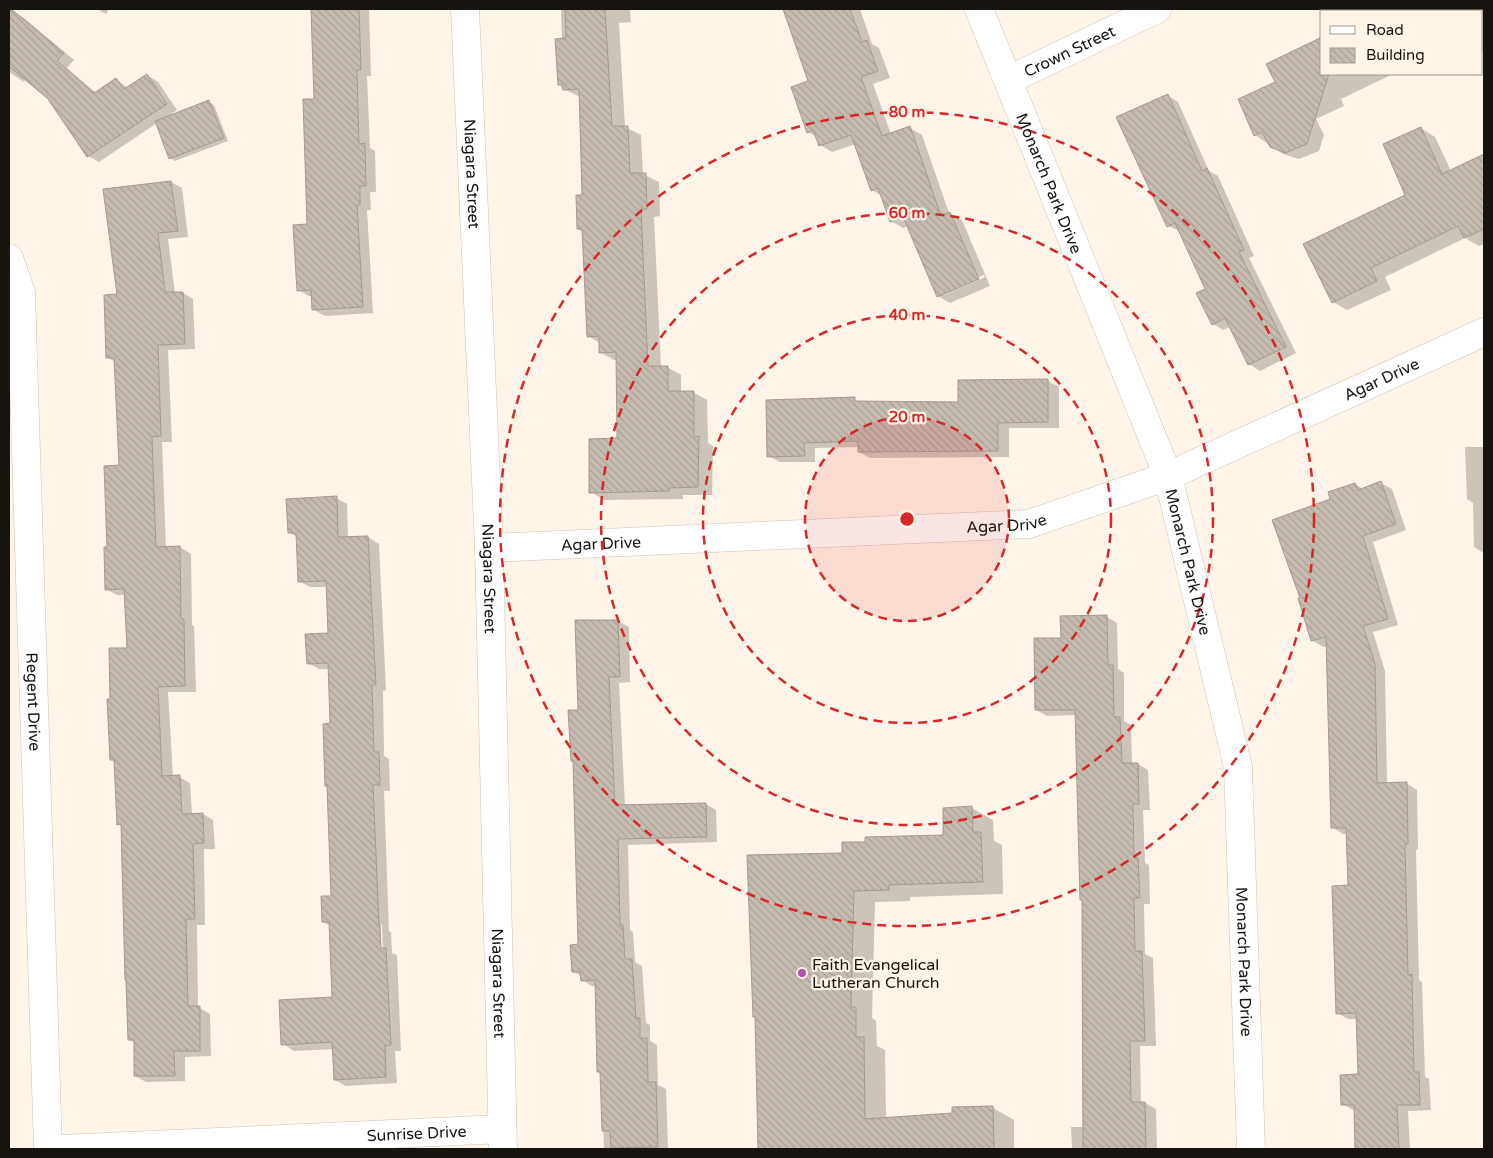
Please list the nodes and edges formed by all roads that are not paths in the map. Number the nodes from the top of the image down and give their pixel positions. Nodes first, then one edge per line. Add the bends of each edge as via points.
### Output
1 (466, 9) edge
2 (979, 9) edge
3 (1157, 9) edge
4 (1008, 80) junction
5 (9, 258) edge
6 (1484, 332) edge
7 (1168, 476) junction
8 (489, 548) junction
9 (502, 1139) edge
10 (48, 1149) edge
11 (62, 1149) edge
12 (1251, 1149) edge

1 - 8 street, Niagara Street
2 - 4 street, Monarch Park Drive
3 - 4 street, Crown Street
4 - 7 street, Monarch Park Drive
5 - 10 street, Regent Drive via 21,293
6 - 7 street, Agar Drive
7 - 8 street, Agar Drive via 1029,524
7 - 12 street, Monarch Park Drive via 1238,767
8 - 9 street, Niagara Street
9 - 11 street, Sunrise Drive

